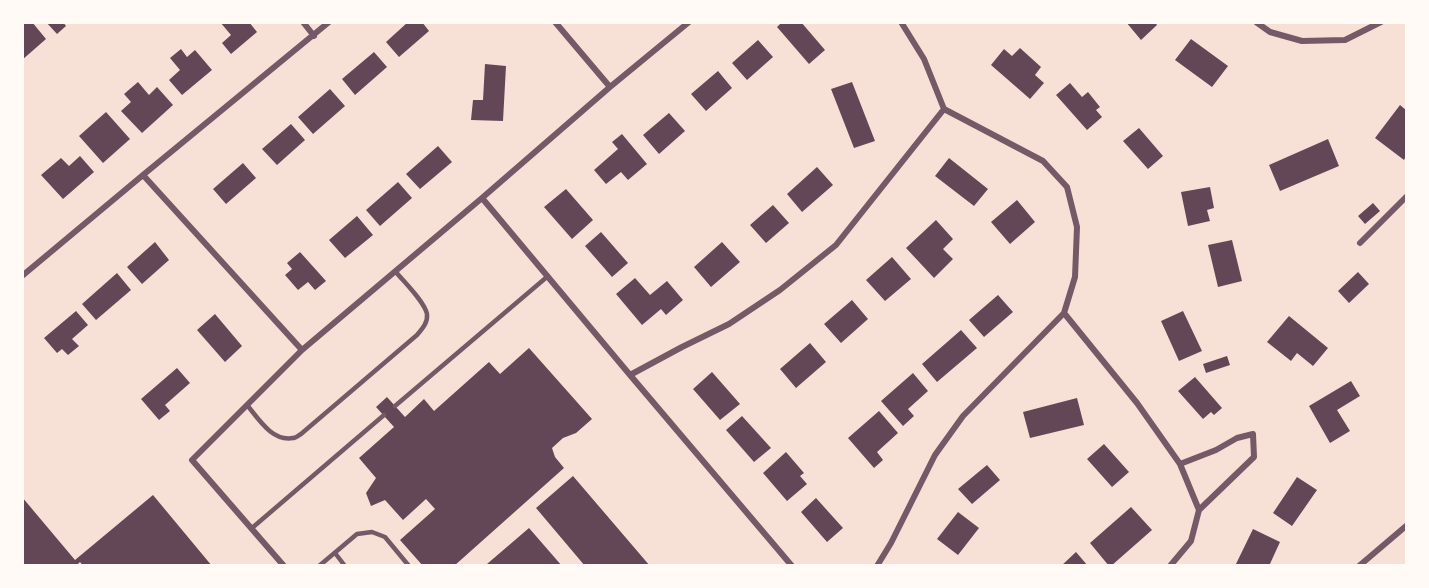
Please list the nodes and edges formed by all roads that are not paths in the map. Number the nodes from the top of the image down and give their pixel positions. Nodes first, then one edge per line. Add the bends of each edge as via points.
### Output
1 (303, 22) edge
2 (329, 22) edge
3 (555, 22) edge
4 (689, 22) edge
5 (901, 22) edge
6 (1256, 22) edge
7 (1381, 22) edge
8 (314, 36) junction
9 (610, 87) junction
10 (944, 109) junction
11 (143, 175) junction
12 (1407, 197) edge
13 (482, 198) junction
14 (1360, 243) dead end
15 (395, 271) junction
16 (22, 276) edge
17 (548, 276) junction
18 (1064, 313) junction
19 (302, 350) junction
20 (630, 375) junction
21 (247, 405) junction
22 (395, 406) dead end
23 (384, 416) dead end
24 (1180, 464) junction
25 (1199, 510) junction
26 (1407, 526) edge
27 (252, 528) junction
28 (335, 553) junction
29 (284, 566) edge
30 (319, 566) edge
31 (345, 566) edge
32 (409, 566) edge
33 (792, 566) edge
34 (877, 566) edge
35 (1170, 566) edge
36 (1359, 566) edge

1 - 8 street
2 - 8 street
3 - 9 street
4 - 9 street
5 - 10 street via 924,59
6 - 7 street via 1270,32 1302,41 1345,40
8 - 11 street
9 - 13 street
10 - 18 street via 1043,161 1067,188 1077,227 1075,277
10 - 20 street via 836,245 729,324
11 - 16 street
11 - 19 street
12 - 14 street
13 - 15 street
13 - 17 street
15 - 19 street
15 - 21 lane via 427,315 425,327 417,335 302,434 279,437
17 - 20 street
17 - 22 lane
18 - 24 street via 1137,403
18 - 34 street via 963,416 935,455
19 - 21 street
20 - 33 street
21 - 27 street via 192,460
23 - 27 lane
24 - 25 street
24 - 25 street via 1253,434 1254,458
25 - 35 street via 1191,541
26 - 36 street
27 - 29 street
28 - 30 lane
28 - 31 lane
28 - 32 lane via 357,534 372,532 385,537

